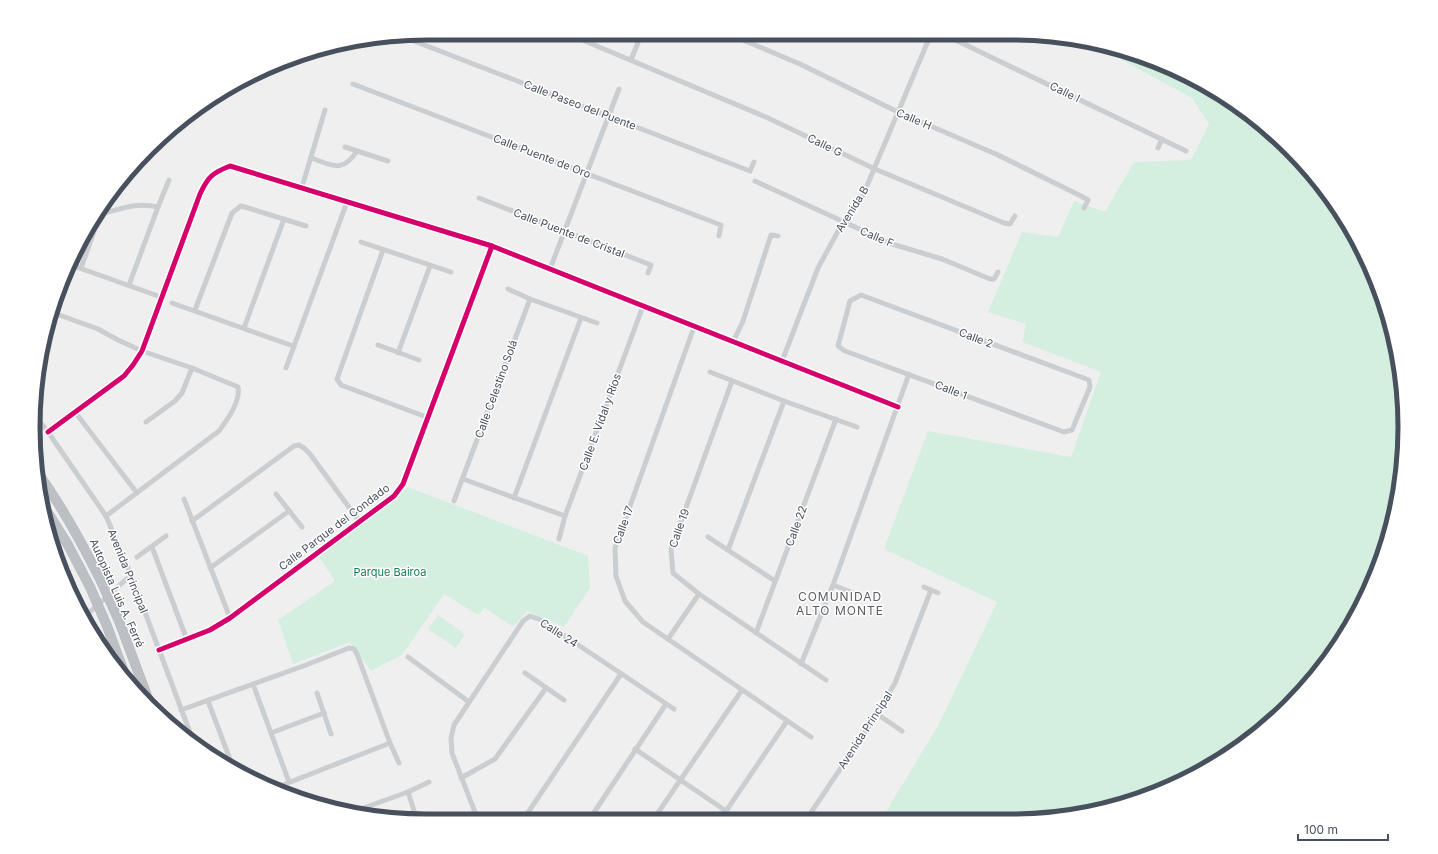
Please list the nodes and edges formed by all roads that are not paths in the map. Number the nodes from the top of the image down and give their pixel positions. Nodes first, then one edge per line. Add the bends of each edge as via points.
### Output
1 (583, 40) edge
2 (639, 40) edge
3 (743, 40) edge
4 (928, 40) edge
5 (956, 40) edge
6 (413, 41) edge
7 (631, 60) junction
8 (352, 84) dead end
9 (619, 89) dead end
10 (326, 110) dead end
11 (898, 112) junction
12 (608, 116) junction
13 (1162, 139) junction
14 (345, 147) dead end
15 (1158, 148) dead end
16 (1186, 150) dead end
17 (357, 151) junction
18 (310, 158) junction
19 (388, 161) dead end
20 (754, 162) dead end
21 (875, 169) junction
22 (586, 173) junction
23 (169, 180) dead end
24 (755, 181) dead end
25 (302, 187) junction
26 (479, 198) dead end
27 (347, 202) junction
28 (158, 207) junction
29 (1084, 208) dead end
30 (1015, 216) dead end
31 (284, 220) junction
32 (844, 222) junction
33 (306, 226) dead end
34 (564, 231) junction
35 (719, 236) dead end
36 (778, 236) dead end
37 (361, 242) dead end
38 (492, 246) junction
39 (383, 250) junction
40 (75, 266) edge
41 (430, 266) junction
42 (81, 268) junction
43 (550, 269) junction
44 (451, 272) dead end
45 (998, 272) dead end
46 (648, 273) dead end
47 (129, 285) junction
48 (508, 289) dead end
49 (161, 297) junction
50 (530, 299) junction
51 (172, 303) dead end
52 (643, 306) junction
53 (194, 310) junction
54 (57, 314) edge
55 (581, 318) junction
56 (597, 323) dead end
57 (694, 327) junction
58 (244, 328) junction
59 (733, 342) junction
60 (378, 345) dead end
61 (293, 346) junction
62 (838, 346) joint
63 (142, 350) junction
64 (398, 353) junction
65 (419, 360) dead end
66 (782, 361) junction
67 (192, 368) junction
68 (286, 368) dead end
69 (710, 372) dead end
70 (909, 374) junction
71 (732, 381) junction
72 (784, 401) junction
73 (898, 407) junction
74 (76, 412) junction
75 (429, 418) junction
76 (836, 419) junction
77 (40, 422) edge
78 (146, 422) dead end
79 (857, 427) dead end
80 (48, 432) junction
81 (1064, 432) joint
82 (463, 479) junction
83 (44, 481) edge
84 (137, 493) junction
85 (276, 494) dead end
86 (514, 498) junction
87 (184, 499) dead end
88 (454, 501) dead end
89 (289, 511) junction
90 (106, 516) junction
91 (565, 516) junction
92 (51, 517) edge
93 (192, 521) junction
94 (359, 521) junction
95 (302, 527) dead end
96 (166, 536) dead end
97 (708, 537) dead end
98 (559, 539) dead end
99 (152, 547) junction
100 (728, 550) junction
101 (137, 557) dead end
102 (210, 568) junction
103 (131, 576) junction
104 (775, 581) junction
105 (833, 585) junction
106 (924, 587) dead end
107 (931, 590) junction
108 (938, 593) dead end
109 (699, 594) junction
110 (856, 594) dead end
111 (88, 613) edge
112 (230, 618) junction
113 (756, 633) junction
114 (668, 639) junction
115 (187, 640) junction
116 (159, 650) junction
117 (408, 657) dead end
118 (121, 664) edge
119 (801, 664) junction
120 (525, 673) dead end
121 (621, 674) junction
122 (826, 680) dead end
123 (253, 684) junction
124 (546, 688) junction
125 (742, 690) junction
126 (146, 693) edge
127 (317, 693) dead end
128 (564, 700) dead end
129 (208, 701) junction
130 (469, 702) junction
131 (666, 704) junction
132 (674, 709) dead end
133 (182, 710) junction
134 (324, 713) junction
135 (877, 714) junction
136 (787, 721) junction
137 (902, 731) dead end
138 (271, 733) junction
139 (191, 734) edge
140 (331, 734) dead end
141 (811, 737) dead end
142 (390, 743) junction
143 (635, 749) junction
144 (231, 760) edge
145 (399, 763) dead end
146 (461, 778) junction
147 (680, 780) junction
148 (289, 782) junction
149 (429, 782) dead end
150 (281, 786) edge
151 (408, 792) junction
152 (362, 809) edge
153 (726, 811) junction
154 (415, 814) edge
155 (476, 814) edge
156 (527, 814) edge
157 (593, 814) edge
158 (658, 814) edge
159 (724, 814) edge
160 (810, 814) edge

1 - 7 street, Calle G
2 - 7 street
3 - 11 street, Calle H via 800,64
4 - 11 street, Avenida B
5 - 13 street, Calle I
6 - 12 street, Calle Paseo del Puente
7 - 21 street, Calle G via 768,118
8 - 22 street, Calle Puente de Oro
9 - 12 street
10 - 18 street
11 - 21 street, Avenida B
11 - 29 street, Calle H via 998,155 1081,196 1088,200
12 - 20 street, Calle Paseo del Puente via 750,170
12 - 22 street
13 - 15 street
13 - 16 street, Calle I
14 - 17 street
17 - 18 street via 339,167
17 - 19 street
18 - 25 street
21 - 30 street, Calle G via 1004,223 1010,224
21 - 32 street, Avenida B via 863,195
22 - 34 street
22 - 35 street, Calle Puente de Oro via 720,225
23 - 28 street
24 - 32 street, Calle F
25 - 27 street
25 - 49 street via 230,166 217,171 207,180 200,194
26 - 34 street, Calle Puente de Cristal
27 - 38 street
27 - 61 street
28 - 42 street via 148,204 136,205 105,213 95,229
28 - 47 street
31 - 33 street
31 - 53 street via 241,206 232,213
31 - 58 street
32 - 45 street, Calle F via 892,244 942,259 990,279 994,279
32 - 66 street, Avenida B via 818,268
34 - 43 street
34 - 46 street, Calle Puente de Cristal via 651,265
36 - 59 street via 772,235 769,241 743,322
37 - 39 street
38 - 43 street
38 - 75 street, Calle Parque del Condado
39 - 41 street
39 - 75 street via 337,380 341,385
40 - 42 street
41 - 44 street
41 - 64 street
42 - 47 street
43 - 52 street
47 - 49 street
48 - 50 street
49 - 63 street
50 - 55 street
50 - 82 street, Calle Celestino Solá
51 - 53 street
52 - 57 street
52 - 91 street, Calle E. Vidal y Ríos
53 - 58 street
54 - 63 street
55 - 56 street
55 - 86 street
57 - 59 street
57 - 114 street, Calle 17 via 615,548 616,576 625,600 643,622
58 - 61 street
59 - 66 street
60 - 64 street
61 - 68 street
62 - 70 street, Calle 1 via 845,351
62 - 81 street, Calle 2 via 850,301 862,295 1089,380 1090,387 1072,430
63 - 67 street
63 - 74 street via 124,376
64 - 65 street
66 - 73 street
67 - 78 street via 184,388 175,401
67 - 84 street via 238,387 239,392 230,415 220,431
69 - 71 street
70 - 73 street
70 - 81 street, Calle 1
71 - 72 street
71 - 109 street, Calle 19 via 671,549 673,573
72 - 76 street
72 - 100 street
73 - 105 street
74 - 80 street
74 - 84 street
75 - 94 street, Calle Parque del Condado via 403,484 394,496
76 - 79 street
76 - 104 street, Calle 22
77 - 80 street, Avenida Principal
80 - 90 street, Avenida Principal
82 - 86 street
82 - 88 street, Calle Celestino Solá
83 - 126 highway, Autopista Luis A. Ferré, bridge via 61,506 101,581
84 - 90 street
85 - 89 street
86 - 91 street
87 - 93 street
89 - 95 street
89 - 102 street
90 - 103 street, Avenida Principal
91 - 98 street, Calle E. Vidal y Ríos
92 - 118 highway, Autopista Luis A. Ferré, bridge via 90,587
93 - 94 street via 294,446 299,445 310,454
93 - 102 street
94 - 112 street, Calle Parque del Condado
96 - 99 street
97 - 100 street
99 - 101 street
99 - 115 street
100 - 104 street
102 - 112 street
103 - 111 street
103 - 116 street, Avenida Principal
104 - 113 street, Calle 22
105 - 110 street
105 - 119 street
106 - 107 street
107 - 108 street
107 - 135 street, Avenida Principal via 895,682
109 - 113 street, Calle 19
109 - 114 street
112 - 115 street, Calle Parque del Condado
113 - 119 street, Calle 19
114 - 125 street, Calle 17
115 - 116 street, Calle Parque del Condado
116 - 133 street, Avenida Principal
117 - 130 street
119 - 122 street, Calle 19
120 - 124 street
121 - 130 street, Calle 24 via 541,620 530,616 523,621
121 - 131 street, Calle 24
121 - 156 street
123 - 129 street
123 - 138 street
123 - 142 street via 349,648 354,649
124 - 128 street
124 - 146 street via 495,759
125 - 136 street, Calle 17
125 - 147 street
127 - 134 street
129 - 133 street
129 - 144 street
130 - 146 street, Calle 24 via 454,725 451,738 452,753
131 - 132 street, Calle 24
131 - 143 street
133 - 139 street, Avenida Principal
134 - 138 street
134 - 140 street
135 - 137 street
135 - 160 street, Avenida Principal
136 - 141 street, Calle 17
136 - 153 street
138 - 148 street
142 - 145 street
142 - 148 street
143 - 147 street
143 - 157 street
146 - 155 street, Calle 24
147 - 153 street
147 - 158 street
148 - 150 street
149 - 151 street
151 - 152 street
151 - 154 street
153 - 159 street

